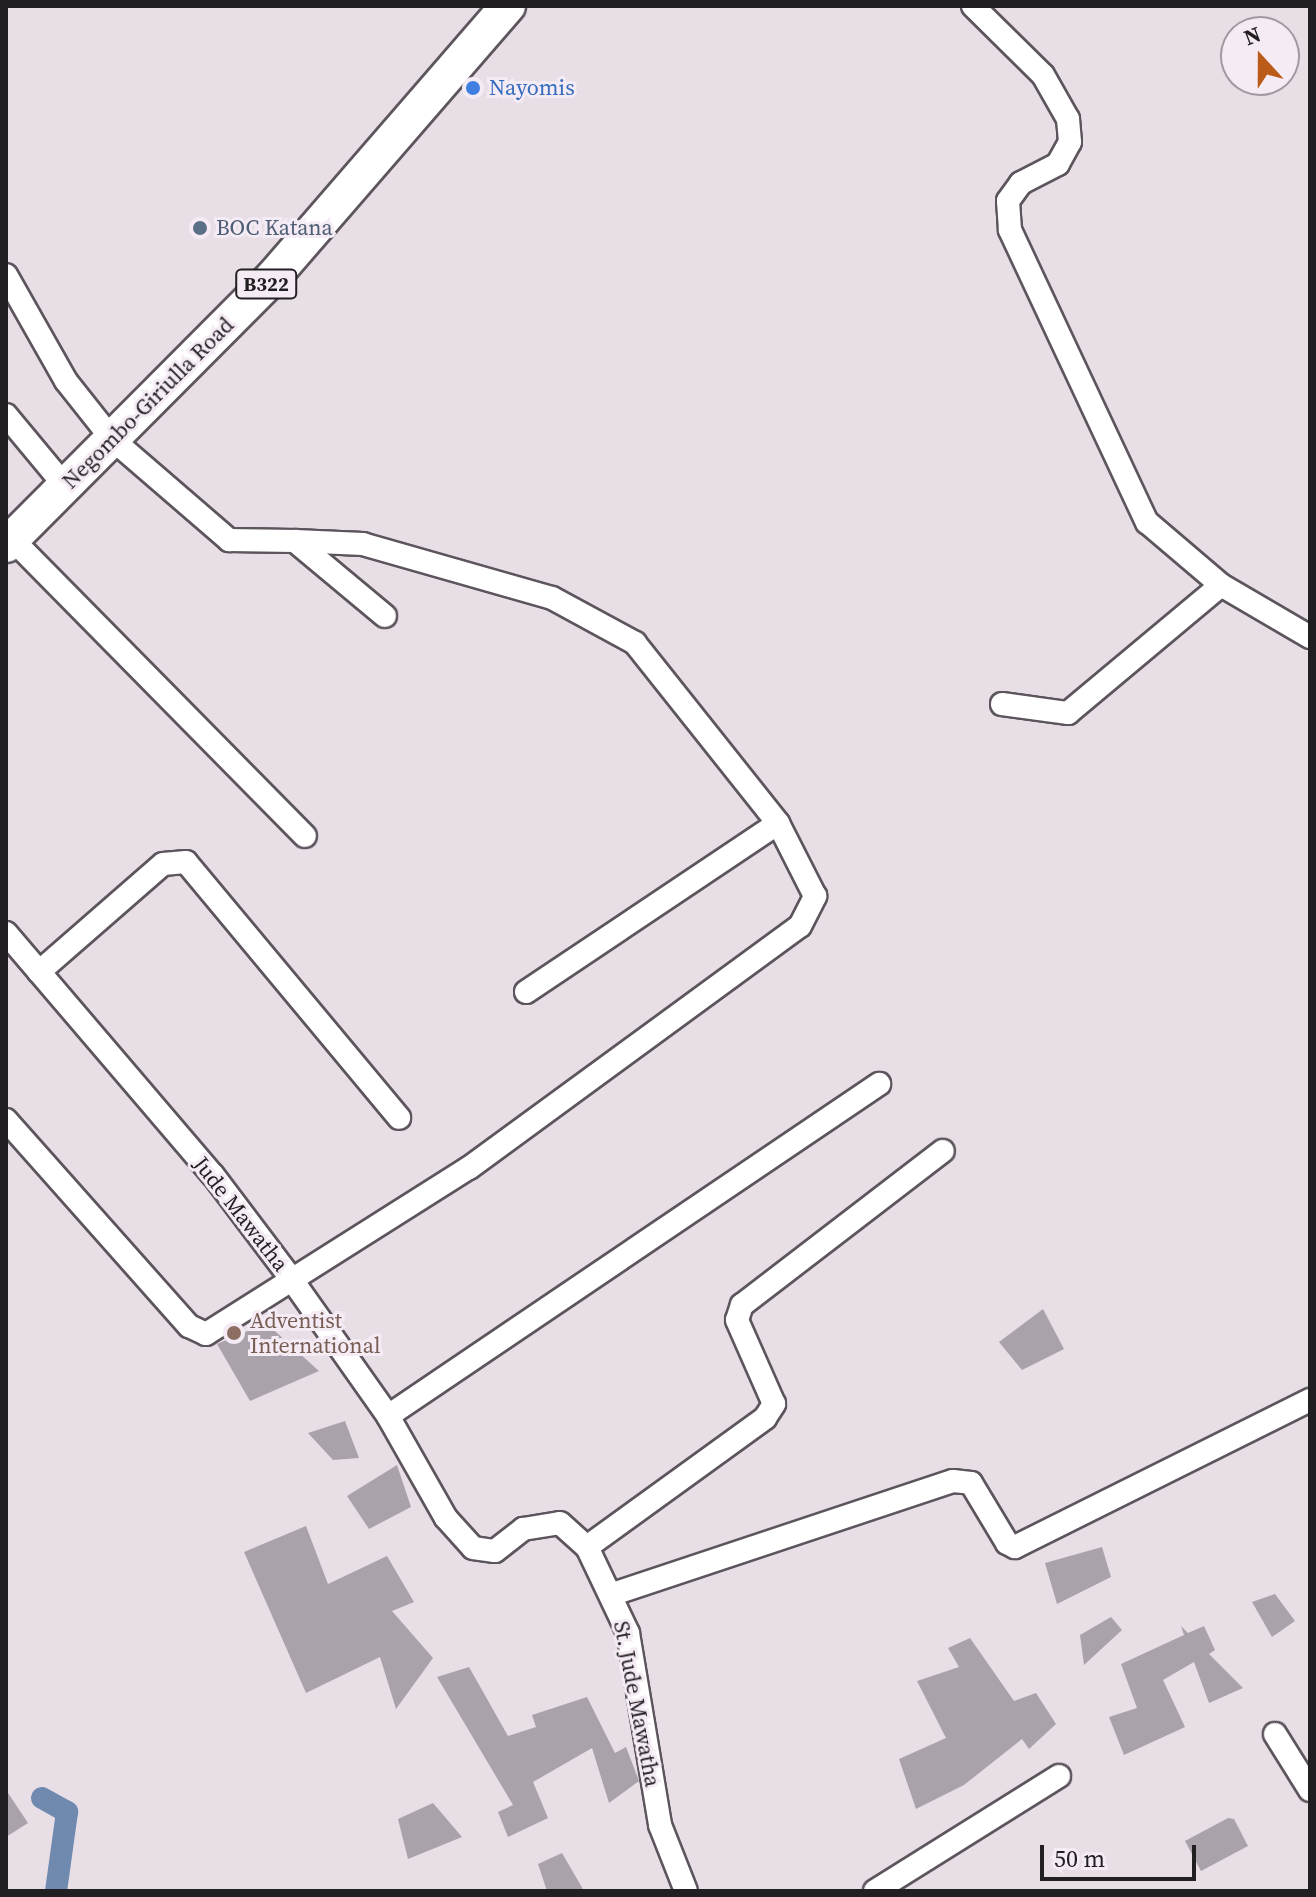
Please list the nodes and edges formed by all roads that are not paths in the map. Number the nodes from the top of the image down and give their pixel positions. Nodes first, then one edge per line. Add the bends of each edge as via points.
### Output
1 (508, 6) edge
2 (973, 6) edge
3 (6, 275) edge
4 (6, 415) edge
5 (112, 439) junction
6 (65, 486) junction
7 (295, 541) junction
8 (9, 542) edge
9 (1221, 585) junction
10 (385, 616) dead end
11 (1310, 637) edge
12 (1002, 704) dead end
13 (778, 823) junction
14 (305, 836) dead end
15 (6, 933) edge
16 (39, 972) junction
17 (526, 992) dead end
18 (879, 1084) dead end
19 (399, 1118) dead end
20 (6, 1120) edge
21 (943, 1151) dead end
22 (290, 1277) junction
23 (1310, 1400) edge
24 (388, 1416) junction
25 (446, 1518) joint
26 (587, 1547) junction
27 (613, 1594) junction
28 (1275, 1734) dead end
29 (1059, 1776) dead end
30 (1310, 1790) edge
31 (686, 1891) edge
32 (875, 1891) edge

1 - 5 main road, Negombo-Giriulla Road / B322 via 273,277
2 - 9 street via 1043,75 1068,119 1070,142 1058,164 1021,183 1008,201 1010,230 1147,522
3 - 5 street via 66,381
4 - 6 street
5 - 6 main road, Negombo-Giriulla Road / B322
5 - 7 street via 229,540
6 - 8 main road, Negombo-Giriulla Road / B322
7 - 10 street
7 - 13 street via 363,544 552,598 635,643
8 - 14 street
9 - 11 street
9 - 12 street via 1068,713
13 - 17 street
13 - 22 street via 815,896 800,926 469,1168
15 - 16 street, Jude Mawatha
16 - 19 street via 163,864 186,862
16 - 22 street, Jude Mawatha via 213,1175
18 - 24 street
20 - 22 street via 189,1326 206,1334 225,1325
21 - 26 street via 742,1305 737,1320 774,1404 765,1418
22 - 24 street, Jude Mawatha
23 - 27 street via 1015,1547 1007,1543 971,1483 953,1481
24 - 25 street, Jude Mawatha
25 - 26 street, St. Jude Mawatha via 473,1548 495,1551 523,1529 560,1523
26 - 27 street, St. Jude Mawatha
27 - 31 street, St. Jude Mawatha via 628,1633 660,1825
28 - 30 street
29 - 32 street

